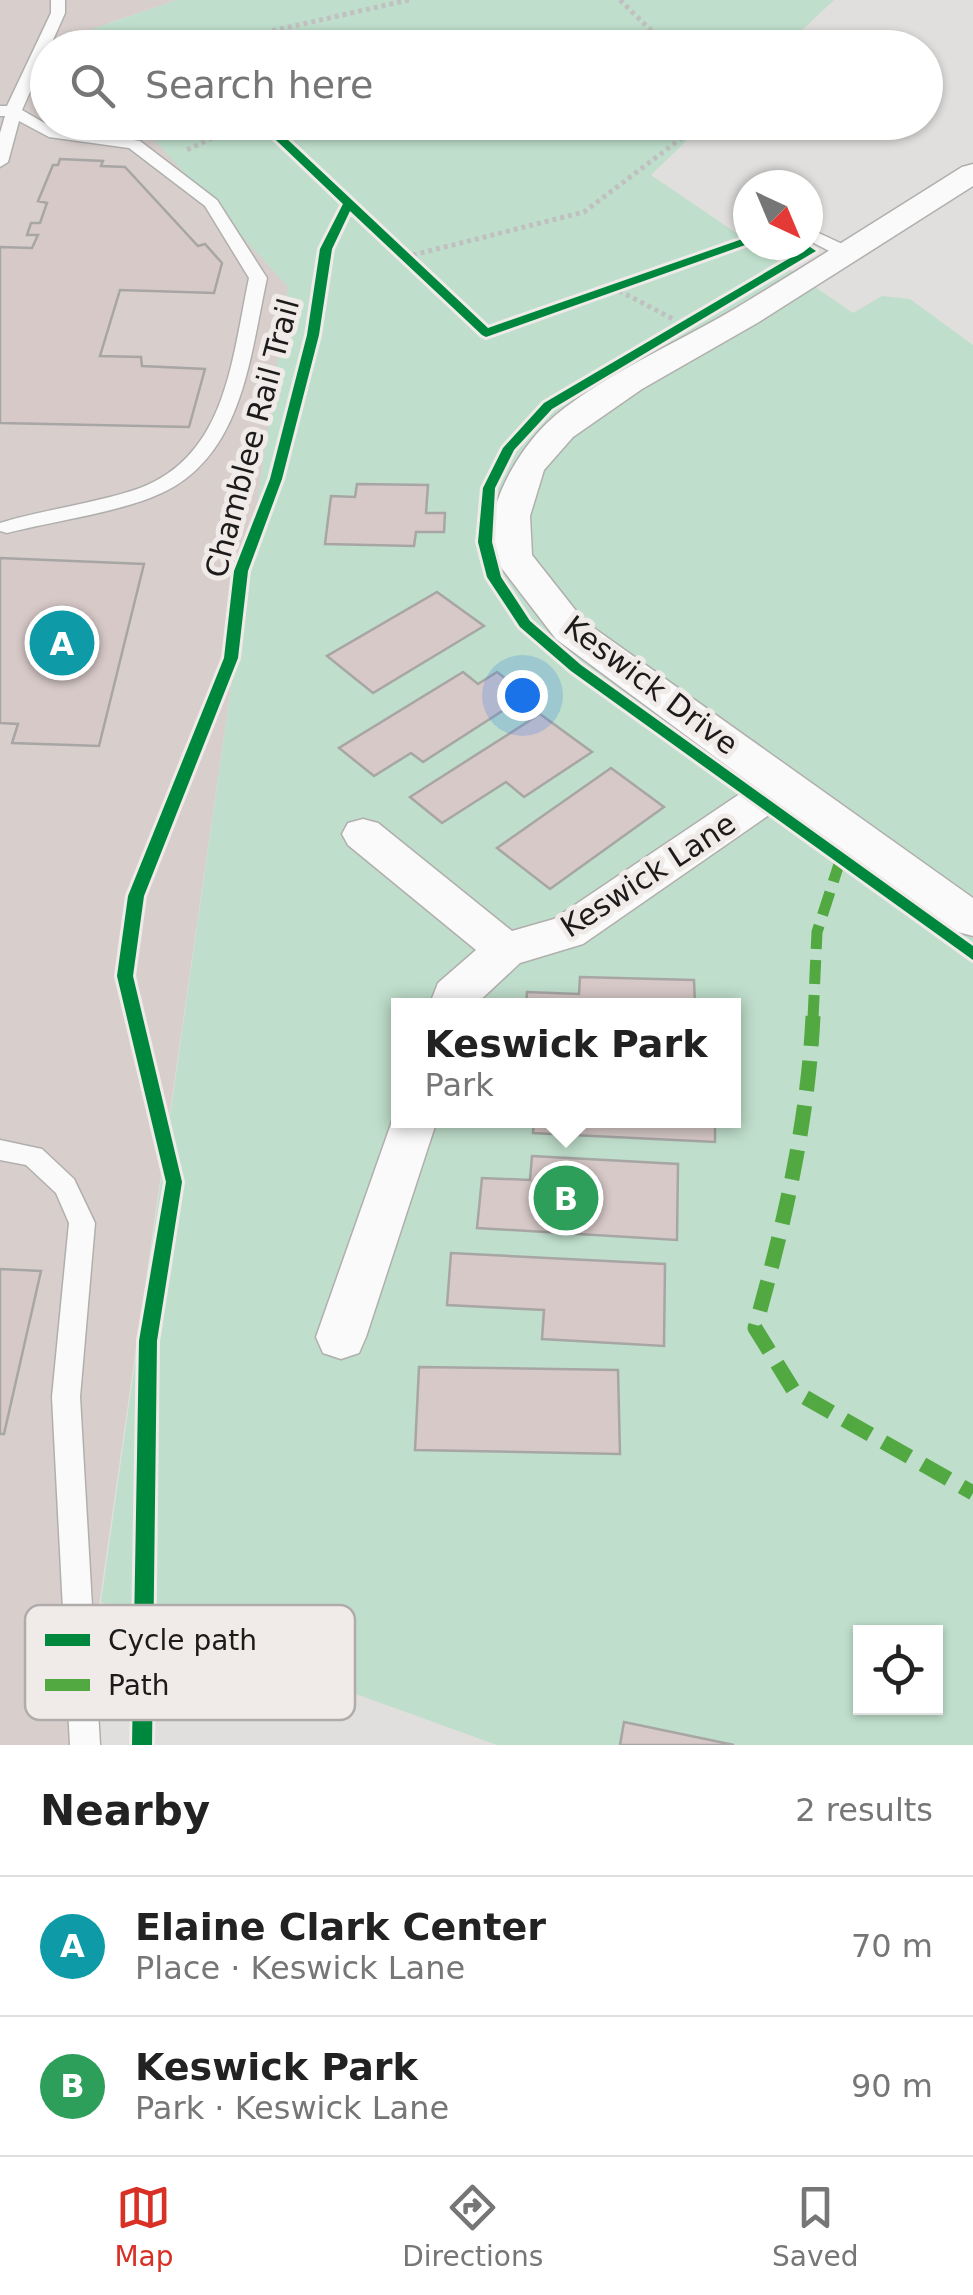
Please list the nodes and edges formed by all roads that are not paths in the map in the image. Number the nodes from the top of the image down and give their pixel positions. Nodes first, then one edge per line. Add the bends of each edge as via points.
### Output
1 (58, 6) edge
2 (48, 30) edge
3 (30, 75) edge
4 (6, 111) edge
5 (30, 123) edge
6 (105, 140) edge
7 (0, 162) edge
8 (973, 172) edge
9 (823, 240) edge
10 (847, 253) junction
11 (8, 527) dead end
12 (784, 784) junction
13 (364, 834) dead end
14 (973, 920) edge
15 (505, 950) junction
16 (453, 998) edge
17 (411, 1128) edge
18 (0, 1150) edge
19 (341, 1337) dead end
20 (77, 1605) edge
21 (84, 1720) edge
22 (85, 1745) edge

1 - 2 lane
3 - 4 lane
4 - 5 lane
4 - 7 lane via 8,144
6 - 11 lane via 134,144 212,203 258,278 241,348 220,428 205,454 139,496
8 - 10 street, Keswick Drive
9 - 10 lane
10 - 12 street, Keswick Drive via 561,429 528,467 512,516 513,557 570,630
12 - 14 street, Keswick Drive
12 - 15 street, Keswick Lane via 568,932
13 - 15 street
15 - 16 street, Keswick Lane
17 - 19 street
18 - 20 lane via 33,1156 65,1186 82,1222 66,1397
21 - 22 lane

